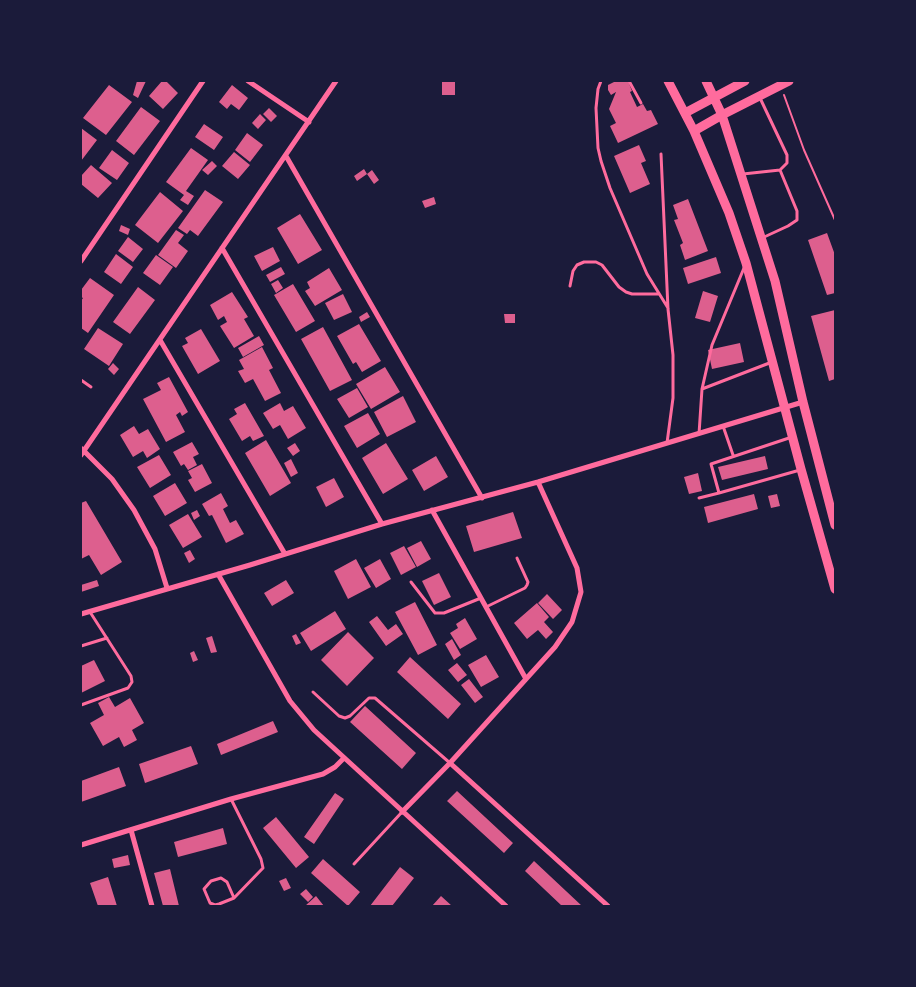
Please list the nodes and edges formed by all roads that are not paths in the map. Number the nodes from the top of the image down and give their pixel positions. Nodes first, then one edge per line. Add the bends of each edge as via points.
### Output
1 (203, 81) edge
2 (248, 81) edge
3 (336, 81) edge
4 (601, 81) edge
5 (629, 81) edge
6 (668, 81) edge
7 (706, 81) edge
8 (745, 81) edge
9 (789, 81) edge
10 (713, 97) junction
11 (760, 97) junction
12 (641, 103) dead end
13 (685, 113) junction
14 (722, 115) junction
15 (309, 122) junction
16 (694, 131) junction
17 (661, 154) dead end
18 (286, 156) junction
19 (780, 170) junction
20 (740, 174) junction
21 (762, 238) junction
22 (222, 248) junction
23 (81, 261) edge
24 (746, 263) junction
25 (570, 286) dead end
26 (659, 294) junction
27 (668, 309) junction
28 (160, 340) junction
29 (772, 362) junction
30 (81, 380) edge
31 (91, 387) dead end
32 (702, 389) junction
33 (803, 402) junction
34 (784, 408) junction
35 (723, 426) junction
36 (699, 434) junction
37 (792, 437) junction
38 (666, 443) junction
39 (82, 452) edge
40 (733, 455) junction
41 (801, 469) junction
42 (538, 482) junction
43 (719, 492) junction
44 (482, 498) junction
45 (699, 498) dead end
46 (432, 510) junction
47 (382, 524) junction
48 (835, 525) edge
49 (285, 554) junction
50 (517, 558) dead end
51 (218, 574) junction
52 (411, 582) dead end
53 (167, 588) junction
54 (835, 588) edge
55 (481, 598) junction
56 (486, 607) junction
57 (90, 611) junction
58 (81, 614) edge
59 (107, 638) junction
60 (81, 646) edge
61 (526, 679) junction
62 (313, 692) dead end
63 (81, 705) edge
64 (344, 758) junction
65 (450, 763) junction
66 (231, 799) junction
67 (402, 812) junction
68 (131, 830) junction
69 (81, 845) edge
70 (354, 864) dead end
71 (234, 898) junction
72 (152, 906) edge
73 (506, 906) edge
74 (608, 906) edge

1 - 23 street
2 - 15 street
3 - 15 street
4 - 26 lane via 596,108 600,161 647,274
5 - 12 lane
6 - 13 main road
7 - 10 main road
8 - 10 main road
9 - 11 main road
10 - 13 main road
10 - 14 main road
11 - 14 main road
11 - 19 lane via 787,155 787,163
13 - 16 main road
14 - 16 main road
14 - 20 main road
15 - 18 street
16 - 24 main road via 729,213
17 - 27 lane
18 - 22 street
18 - 44 street
19 - 20 lane
19 - 21 lane via 797,211 797,220
20 - 21 main road
21 - 33 main road
22 - 28 street
22 - 47 street
24 - 29 main road
24 - 32 lane via 712,346
25 - 26 lane via 577,265 596,262 626,292
26 - 27 lane
27 - 38 lane via 673,398
28 - 39 street
28 - 49 street
29 - 32 lane
29 - 34 main road
30 - 31 lane
32 - 36 lane
33 - 34 street
33 - 48 main road
34 - 35 street
34 - 37 main road
35 - 36 street
35 - 40 lane
36 - 38 street
37 - 40 lane
37 - 41 main road
38 - 42 street
39 - 53 street via 112,479 134,510 155,549
40 - 43 lane via 711,464
41 - 43 lane
41 - 54 main road
42 - 44 street
42 - 61 street via 577,568 581,592 572,622
43 - 45 lane
44 - 46 street
46 - 47 street
46 - 55 street
47 - 49 street
49 - 51 street
50 - 56 lane via 527,585
51 - 53 street
51 - 64 street via 290,701 314,730
52 - 55 lane via 435,613 444,614
53 - 57 street
55 - 56 street
56 - 61 street
57 - 58 street
57 - 59 lane
59 - 60 lane
59 - 63 lane via 132,682 128,688
61 - 65 street
62 - 65 lane via 345,718 369,698 375,698
64 - 66 street via 323,774
64 - 67 street
65 - 67 street
65 - 74 street
66 - 68 street
66 - 71 lane via 263,868
67 - 70 lane
67 - 73 street
68 - 69 street
68 - 72 street
71 - 71 lane via 227,882 221,878 211,881 204,889 215,905

